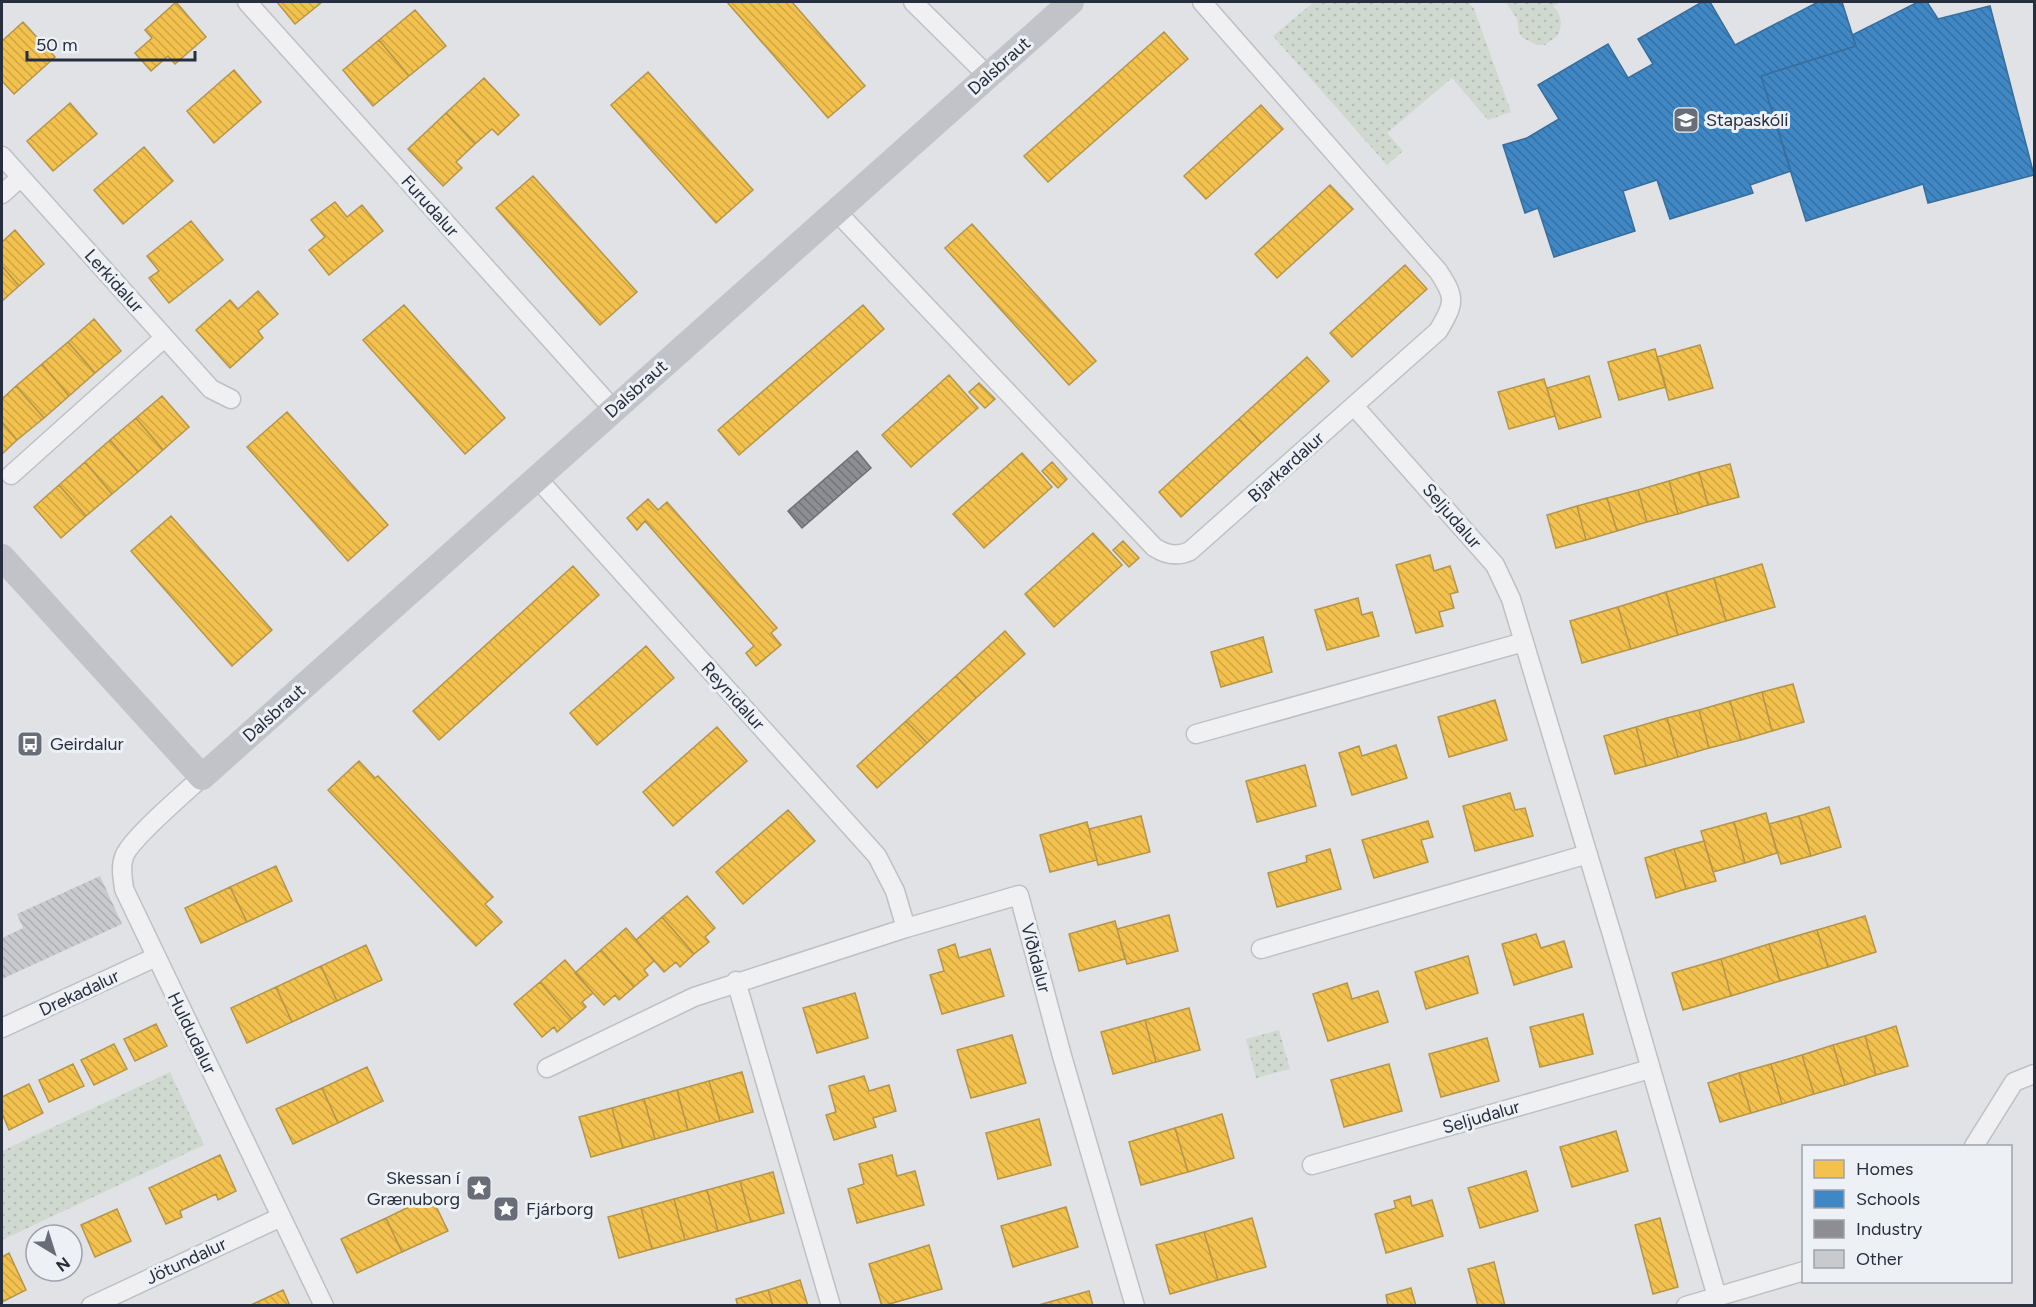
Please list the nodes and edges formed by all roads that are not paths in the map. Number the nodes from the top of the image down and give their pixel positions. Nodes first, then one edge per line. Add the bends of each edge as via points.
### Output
1 (247, 2) edge
2 (913, 2) edge
3 (1071, 2) edge
4 (1202, 2) edge
5 (988, 76) junction
6 (2, 156) edge
7 (21, 177) junction
8 (2, 195) edge
9 (836, 211) junction
10 (165, 338) junction
11 (231, 399) dead end
12 (1354, 406) junction
13 (614, 410) junction
14 (10, 475) dead end
15 (537, 478) junction
16 (2, 557) edge
17 (1524, 642) junction
18 (1196, 734) dead end
19 (202, 777) junction
20 (1588, 854) junction
21 (906, 928) junction
22 (1261, 949) dead end
23 (156, 957) junction
24 (736, 981) junction
25 (2, 1028) edge
26 (547, 1068) dead end
27 (1650, 1069) junction
28 (2034, 1074) edge
29 (1975, 1145) edge
30 (1312, 1165) dead end
31 (281, 1217) junction
32 (1802, 1271) edge
33 (1717, 1297) junction
34 (91, 1305) edge
35 (324, 1305) edge
36 (831, 1305) edge
37 (1135, 1305) edge
38 (1686, 1305) edge

1 - 13 street, Furudalur
2 - 5 street
3 - 5 street, Dalsbraut
4 - 12 street, Bjarkardalur via 1420,249 1450,290 1451,309 1438,331
5 - 9 street, Dalsbraut
6 - 7 street, Lerkidalur
7 - 8 street
7 - 10 street, Lerkidalur
9 - 12 street, Bjarkardalur via 1154,547 1166,554 1183,555 1197,546
9 - 13 street, Dalsbraut
10 - 11 street, Lerkidalur via 211,389
10 - 14 street
12 - 17 street, Seljudalur via 1495,565 1511,598
13 - 15 street, Dalsbraut
15 - 19 street, Dalsbraut
15 - 21 street, Reynidalur via 877,856
16 - 19 street
17 - 18 street
17 - 20 street, Seljudalur
19 - 23 street, Huldudalur via 124,856 124,889
20 - 22 street
20 - 27 street, Seljudalur
21 - 24 street, Víðidalur
21 - 37 street, Víðidalur via 1019,895
23 - 25 street, Drekadalur
23 - 31 street, Huldudalur
24 - 26 street, Víðidalur via 693,997
24 - 36 street
27 - 30 street, Seljudalur
27 - 33 street, Seljudalur
28 - 29 street via 2014,1082
31 - 34 street, Jötundalur
31 - 35 street, Huldudalur
32 - 33 street
33 - 38 street

